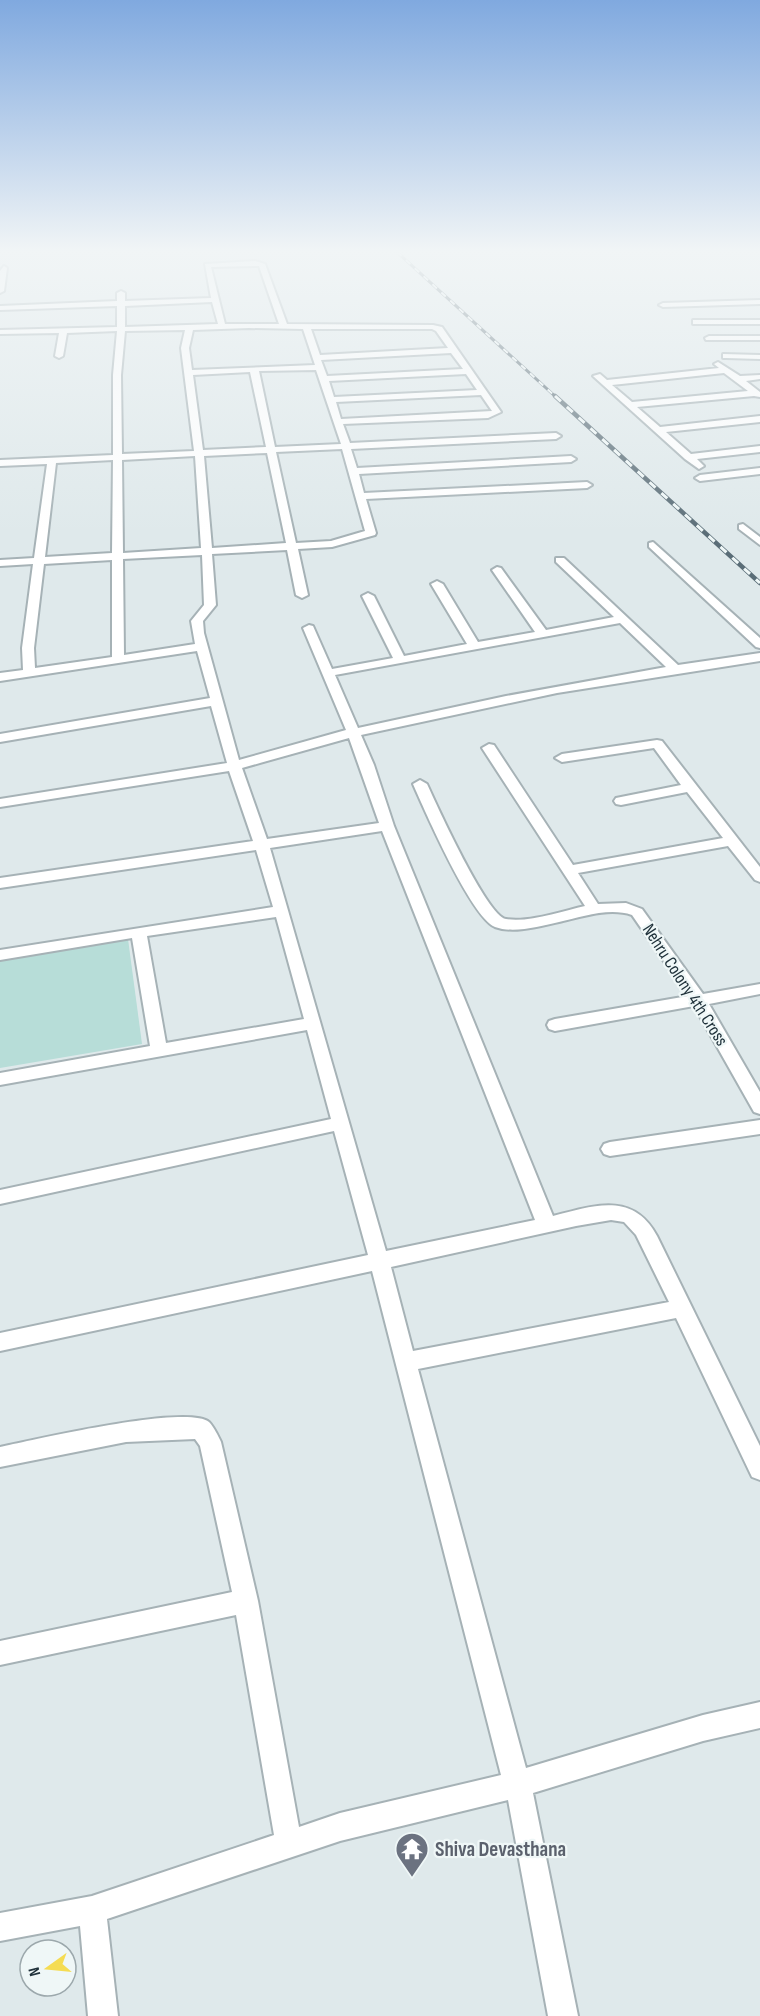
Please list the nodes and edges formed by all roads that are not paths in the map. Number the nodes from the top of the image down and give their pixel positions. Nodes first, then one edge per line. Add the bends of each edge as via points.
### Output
1 (61, 346) edge
2 (120, 346) edge
3 (185, 346) edge
4 (313, 346) edge
5 (451, 346) edge
6 (454, 350) junction
7 (59, 356) dead end
8 (726, 356) dead end
9 (760, 357) edge
10 (318, 362) junction
11 (715, 362) dead end
12 (254, 369) junction
13 (726, 370) junction
14 (469, 371) junction
15 (188, 373) junction
16 (760, 378) edge
17 (323, 379) junction
18 (738, 380) junction
19 (484, 392) junction
20 (758, 394) edge
21 (330, 400) junction
22 (630, 405) junction
23 (760, 419) edge
24 (338, 422) junction
25 (658, 430) junction
26 (556, 436) dead end
27 (346, 446) junction
28 (760, 449) edge
29 (273, 451) junction
30 (200, 455) junction
31 (688, 457) junction
32 (119, 459) junction
33 (571, 459) dead end
34 (52, 461) junction
35 (0, 463) edge
36 (699, 466) dead end
37 (353, 471) junction
38 (760, 471) edge
39 (700, 478) dead end
40 (587, 485) dead end
41 (361, 496) junction
42 (743, 527) dead end
43 (760, 542) edge
44 (653, 545) dead end
45 (292, 547) junction
46 (207, 552) junction
47 (117, 557) junction
48 (560, 560) dead end
49 (40, 561) junction
50 (0, 563) edge
51 (497, 570) dead end
52 (437, 584) dead end
53 (302, 595) dead end
54 (368, 596) dead end
55 (623, 619) junction
56 (309, 628) dead end
57 (543, 634) junction
58 (760, 644) edge
59 (474, 646) junction
60 (202, 647) junction
61 (760, 657) edge
62 (118, 660) junction
63 (400, 660) junction
64 (675, 669) junction
65 (29, 673) junction
66 (328, 673) junction
67 (0, 677) edge
68 (216, 701) junction
69 (354, 733) junction
70 (0, 738) edge
71 (489, 748) dead end
72 (562, 758) dead end
73 (234, 765) junction
74 (420, 784) dead end
75 (690, 787) junction
76 (621, 801) dead end
77 (0, 803) edge
78 (387, 826) junction
79 (732, 841) junction
80 (262, 844) junction
81 (569, 870) junction
82 (760, 877) edge
83 (0, 883) edge
84 (594, 909) junction
85 (282, 910) junction
86 (139, 932) junction
87 (0, 956) edge
88 (760, 989) edge
89 (698, 999) junction
90 (313, 1023) junction
91 (555, 1025) dead end
92 (159, 1049) junction
93 (0, 1079) edge
94 (760, 1107) edge
95 (341, 1123) junction
96 (760, 1127) edge
97 (610, 1149) dead end
98 (0, 1197) edge
99 (547, 1224) junction
100 (379, 1262) junction
101 (681, 1308) junction
102 (0, 1342) edge
103 (406, 1362) junction
104 (0, 1457) edge
105 (760, 1470) edge
106 (246, 1601) junction
107 (0, 1653) edge
108 (760, 1715) edge
109 (517, 1784) junction
110 (289, 1845) junction
111 (92, 1910) junction
112 (0, 1928) edge
113 (103, 2016) edge
114 (563, 2016) edge

1 - 7 street
2 - 32 street
3 - 15 street
4 - 10 street
5 - 6 street
6 - 10 street
6 - 14 street
8 - 9 street
10 - 12 street
10 - 17 street
11 - 13 street
12 - 15 street
12 - 29 street
13 - 18 street
13 - 22 street via 601,379
14 - 17 street
14 - 19 street
15 - 30 street
16 - 18 street
17 - 21 street
18 - 20 street
19 - 21 street
19 - 24 street via 496,410 494,414
20 - 22 street
21 - 24 street
22 - 25 street
23 - 25 street
24 - 27 street
25 - 31 street
26 - 27 street
27 - 29 street
27 - 37 street
28 - 31 street
29 - 30 street
29 - 45 street
30 - 32 street
30 - 46 street
31 - 36 street
32 - 34 street
32 - 47 street
33 - 37 street
34 - 35 street
34 - 49 street
37 - 41 street
38 - 39 street
40 - 41 street
41 - 45 street via 371,533 332,544
42 - 43 street
44 - 58 street
45 - 46 street
45 - 53 street
46 - 47 street
46 - 60 street via 210,605 197,621
47 - 49 street
47 - 62 street
48 - 55 street
49 - 50 street
49 - 65 street via 28,648
51 - 57 street
52 - 59 street
54 - 63 street
55 - 57 street
55 - 64 street
56 - 66 street
57 - 59 street
59 - 63 street
60 - 62 street
60 - 68 street
61 - 64 street
62 - 65 street
63 - 66 street
64 - 69 street via 510,698
65 - 67 street
66 - 69 street
68 - 70 street
68 - 73 street
69 - 73 street
69 - 78 street
71 - 81 street
72 - 75 street via 657,744
73 - 77 street
73 - 80 street
74 - 84 street via 458,861 497,923 525,922
75 - 76 street
75 - 79 street
78 - 80 street
78 - 99 street
79 - 81 street
79 - 82 street
80 - 83 street
80 - 85 street
81 - 84 street
84 - 89 street, Nehru Colony 4th Cross via 626,908 637,912
85 - 86 street
85 - 90 street
86 - 87 street
86 - 92 street
88 - 89 street
89 - 91 street
89 - 94 street, Nehru Colony 4th Cross
90 - 92 street
90 - 95 street
92 - 93 street
95 - 98 street
95 - 100 street
96 - 97 street
99 - 100 street
99 - 101 street via 626,1214 647,1236
100 - 102 street
100 - 103 street
101 - 103 street
101 - 105 street
103 - 109 street
104 - 106 street via 147,1429 201,1429 210,1442
106 - 107 street
106 - 110 street
108 - 109 street via 703,1728
109 - 110 street via 340,1827
109 - 114 street
110 - 111 street
111 - 112 street
111 - 113 street

